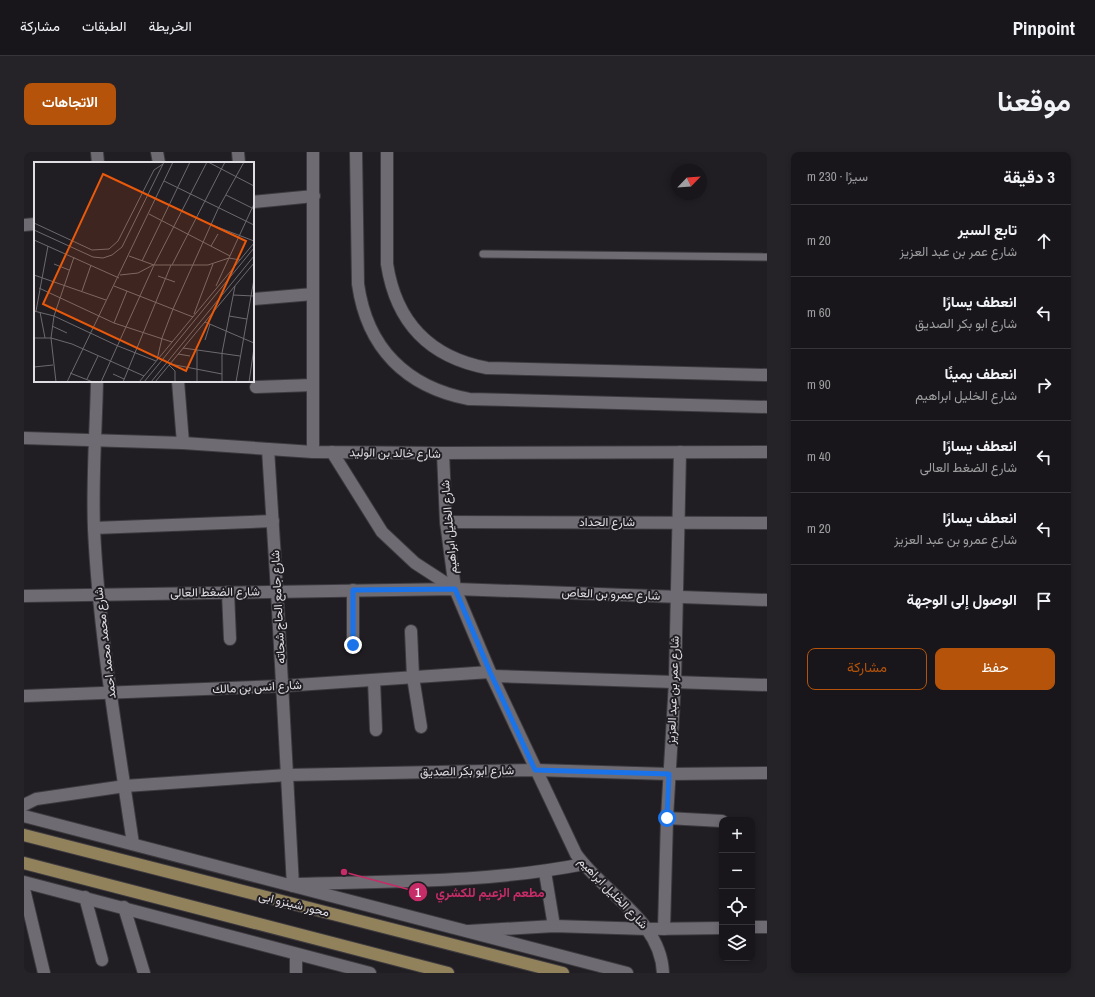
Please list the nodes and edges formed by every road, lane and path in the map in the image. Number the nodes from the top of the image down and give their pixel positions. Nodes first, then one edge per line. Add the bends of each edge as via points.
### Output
1 (97, 152) edge
2 (157, 152) edge
3 (238, 152) edge
4 (313, 152) edge
5 (356, 152) edge
6 (387, 152) edge
7 (98, 162) edge
8 (158, 162) edge
9 (239, 162) edge
10 (314, 196) junction
11 (254, 202) edge
12 (34, 224) edge
13 (24, 225) edge
14 (483, 254) dead end
15 (767, 257) edge
16 (313, 294) junction
17 (254, 299) edge
18 (767, 375) edge
19 (97, 382) edge
20 (178, 382) edge
21 (313, 385) junction
22 (256, 387) dead end
23 (767, 407) edge
24 (24, 438) edge
25 (95, 440) junction
26 (183, 443) junction
27 (268, 449) junction
28 (312, 452) junction
29 (332, 452) junction
30 (680, 452) junction
31 (767, 452) edge
32 (443, 453) junction
33 (273, 521) junction
34 (446, 522) junction
35 (678, 522) junction
36 (767, 523) edge
37 (94, 528) junction
38 (455, 589) junction
39 (353, 590) junction
40 (277, 591) junction
41 (228, 592) junction
42 (98, 595) junction
43 (24, 596) edge
44 (676, 596) junction
45 (767, 600) edge
46 (411, 632) dead end
47 (230, 639) dead end
48 (353, 645) dead end
49 (491, 674) junction
50 (413, 677) junction
51 (374, 680) junction
52 (675, 682) junction
53 (767, 685) edge
54 (282, 686) junction
55 (110, 693) junction
56 (24, 696) edge
57 (421, 727) dead end
58 (376, 730) dead end
59 (535, 770) junction
60 (767, 773) edge
61 (669, 774) junction
62 (287, 775) junction
63 (124, 786) junction
64 (24, 805) edge
65 (24, 816) edge
66 (667, 818) junction
67 (719, 821) edge
68 (24, 835) edge
69 (133, 844) junction
70 (24, 863) edge
71 (584, 864) junction
72 (545, 872) junction
73 (24, 882) edge
74 (292, 885) junction
75 (24, 889) edge
76 (85, 897) junction
77 (124, 907) junction
78 (554, 926) junction
79 (755, 927) edge
80 (767, 927) edge
81 (664, 928) junction
82 (719, 928) edge
83 (648, 929) junction
84 (465, 931) junction
85 (296, 954) junction
86 (102, 960) dead end
87 (44, 973) edge
88 (144, 973) edge
89 (296, 973) edge
90 (370, 973) edge
91 (448, 973) edge
92 (563, 973) edge
93 (627, 973) edge
94 (663, 973) edge

1 - 7 street
2 - 8 street
3 - 9 street
4 - 10 street
5 - 23 street via 360,301 373,334 382,348 393,362 420,383 441,392 469,399
6 - 18 street via 387,264 392,287 409,323 443,353 472,365 487,368
10 - 11 street
10 - 16 street
12 - 13 street
14 - 15 lane
16 - 17 street
16 - 21 street
19 - 25 street, شارع محمد محمد احمد
20 - 26 street
21 - 22 street
21 - 28 street
24 - 25 street, شارع خالد بن الوليد
25 - 26 street, شارع خالد بن الوليد
25 - 37 street, شارع محمد محمد احمد
26 - 27 street, شارع خالد بن الوليد
27 - 28 street, شارع خالد بن الوليد
27 - 33 street, شارع جامع الحاج شحاته
28 - 29 street, شارع خالد بن الوليد
29 - 32 street, شارع خالد بن الوليد
29 - 38 street via 382,532 415,563
30 - 31 street, شارع خالد بن الوليد
30 - 32 street, شارع خالد بن الوليد
30 - 35 street, شارع عمر بن عبد العزيز
32 - 34 street, شارع الخليل ابراهيم
33 - 37 street
33 - 40 street, شارع جامع الحاج شحاته
34 - 35 street, شارع الحداد
34 - 38 street, شارع الخليل ابراهيم
35 - 36 street, شارع الحداد
35 - 44 street, شارع عمر بن عبد العزيز
37 - 42 street, شارع محمد محمد احمد
38 - 39 street, شارع الضغط العالى
38 - 44 street, شارع عمرو بن العاص
38 - 49 street, شارع الخليل ابراهيم
39 - 40 street, شارع الضغط العالى
39 - 48 street
40 - 41 street, شارع الضغط العالى
40 - 54 street, شارع جامع الحاج شحاته
41 - 42 street, شارع الضغط العالى
41 - 47 street
42 - 43 street, شارع الضغط العالى
42 - 55 street, شارع محمد محمد احمد
44 - 45 street, شارع عمرو بن العاص
44 - 52 street, شارع عمر بن عبد العزيز
46 - 50 street
49 - 50 street, شارع انس بن مالك
49 - 52 street, شارع انس بن مالك
49 - 59 street, شارع الخليل ابراهيم
50 - 51 street, شارع انس بن مالك
50 - 57 street
51 - 54 street, شارع انس بن مالك
51 - 58 street
52 - 53 street, شارع انس بن مالك
52 - 61 street, شارع عمر بن عبد العزيز
54 - 55 street, شارع انس بن مالك
54 - 62 street, شارع جامع الحاج شحاته
55 - 56 street, شارع انس بن مالك
55 - 63 street, شارع محمد محمد احمد
59 - 61 street, شارع ابو بكر الصديق
59 - 62 street, شارع ابو بكر الصديق
59 - 71 street, شارع الخليل ابراهيم via 570,843
60 - 61 street, شارع ابو بكر الصديق
61 - 66 street, شارع عمر بن عبد العزيز
62 - 63 street, شارع ابو بكر الصديق
62 - 74 street, شارع جامع الحاج شحاته
63 - 64 street, شارع ابو بكر الصديق via 36,799
63 - 69 street, شارع محمد محمد احمد
65 - 69 street
66 - 67 street
66 - 81 street, شارع عمر بن عبد العزيز
68 - 92 main road, محور شينزو ابى
69 - 74 street
70 - 91 main road
71 - 72 street
71 - 83 street, شارع الخليل ابراهيم
72 - 74 street via 468,879
72 - 78 street
73 - 76 street
74 - 84 street
75 - 87 street
76 - 77 street
76 - 86 street
77 - 85 street
77 - 88 street
78 - 83 street
78 - 84 street
79 - 80 street
81 - 82 street
81 - 83 street
83 - 94 street, شارع الخليل ابراهيم via 659,949
84 - 93 street
85 - 89 street
85 - 90 street

